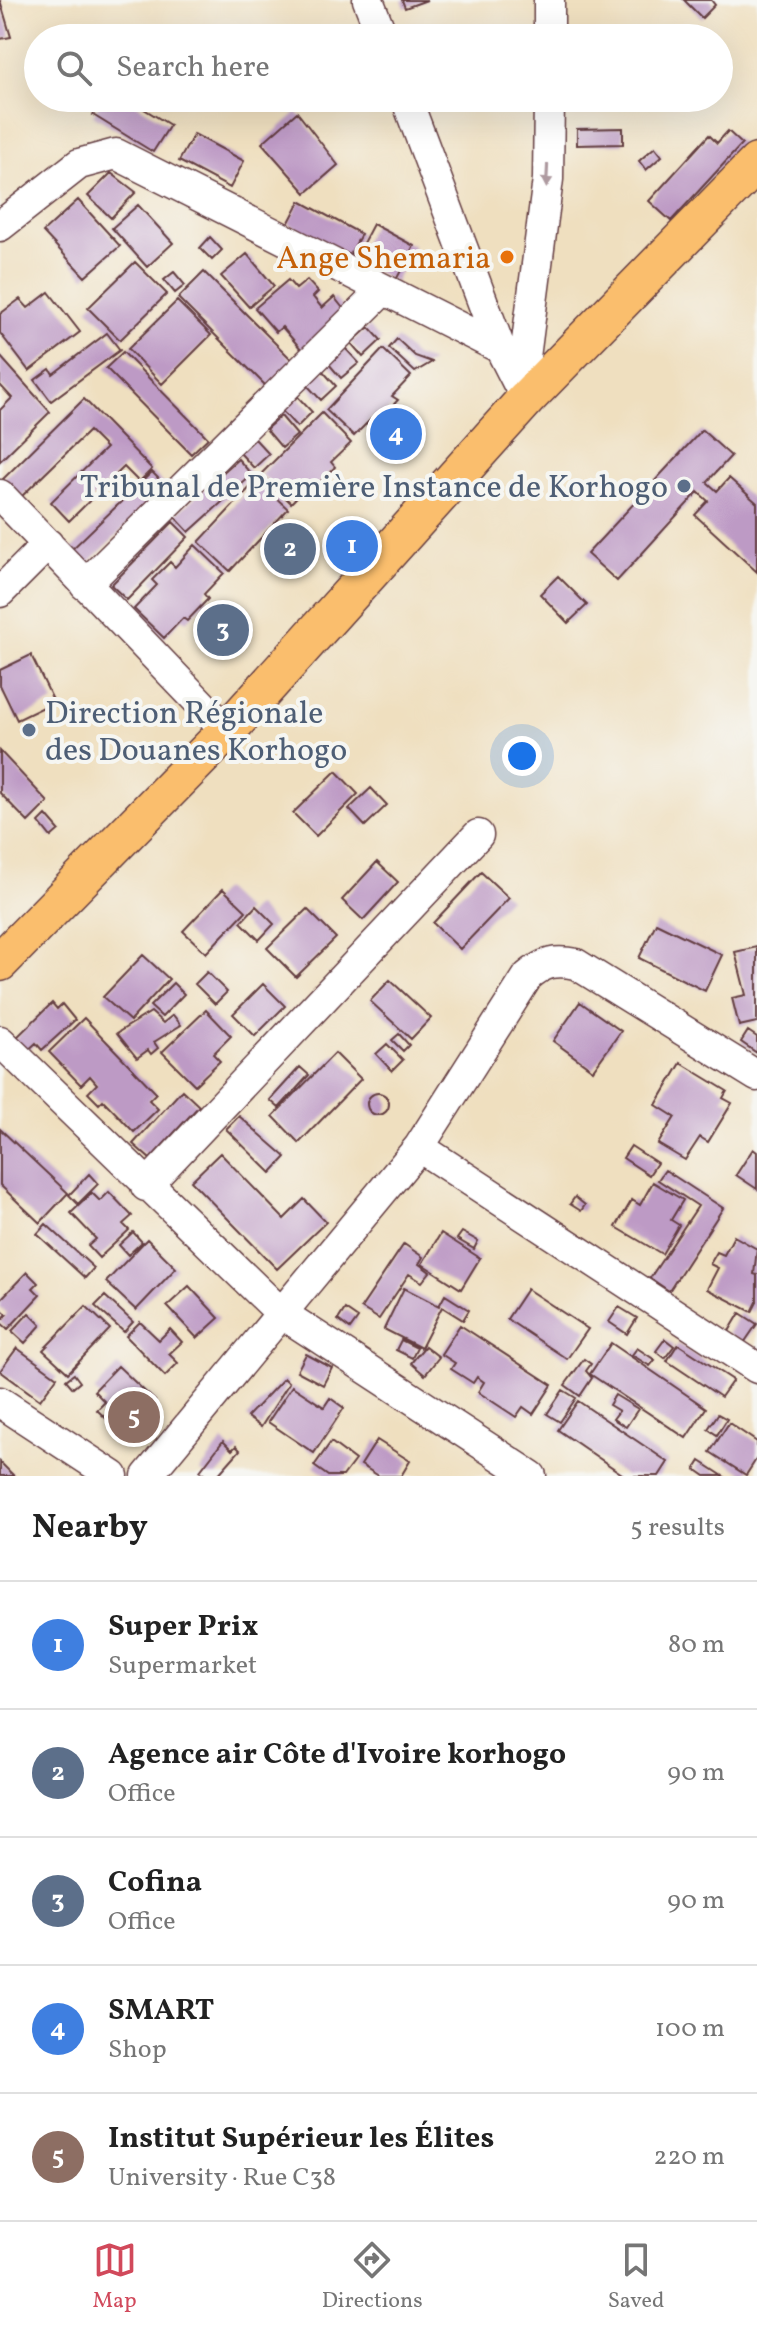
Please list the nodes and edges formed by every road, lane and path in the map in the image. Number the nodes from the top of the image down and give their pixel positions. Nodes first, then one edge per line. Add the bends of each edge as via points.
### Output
1 (368, 0) edge
2 (549, 0) edge
3 (377, 24) edge
4 (549, 24) edge
5 (411, 112) edge
6 (549, 112) edge
7 (757, 163) edge
8 (0, 226) edge
9 (382, 291) junction
10 (500, 348) junction
11 (523, 393) junction
12 (0, 495) edge
13 (48, 544) junction
14 (85, 585) junction
15 (0, 592) edge
16 (227, 731) junction
17 (478, 835) dead end
18 (0, 962) edge
19 (0, 1041) edge
20 (757, 1076) edge
21 (419, 1147) junction
22 (146, 1186) junction
23 (281, 1313) junction
24 (756, 1365) edge
25 (0, 1402) edge
26 (113, 1476) edge
27 (147, 1476) edge
28 (531, 1476) edge

1 - 3 street
2 - 4 street
5 - 10 street
6 -> 11 street via 548,179
7 - 11 main road
8 - 9 street via 79,164 116,154
9 - 10 street
9 - 14 street
10 - 11 street
11 - 16 main road
12 - 13 street
13 - 14 street
13 - 15 street
14 - 16 street
16 - 18 main road
17 - 22 street
19 - 22 street
20 - 21 street via 576,964 557,961 528,976
21 - 23 street
21 - 24 street
22 - 23 street
23 - 27 street
23 - 28 street
25 - 26 street

